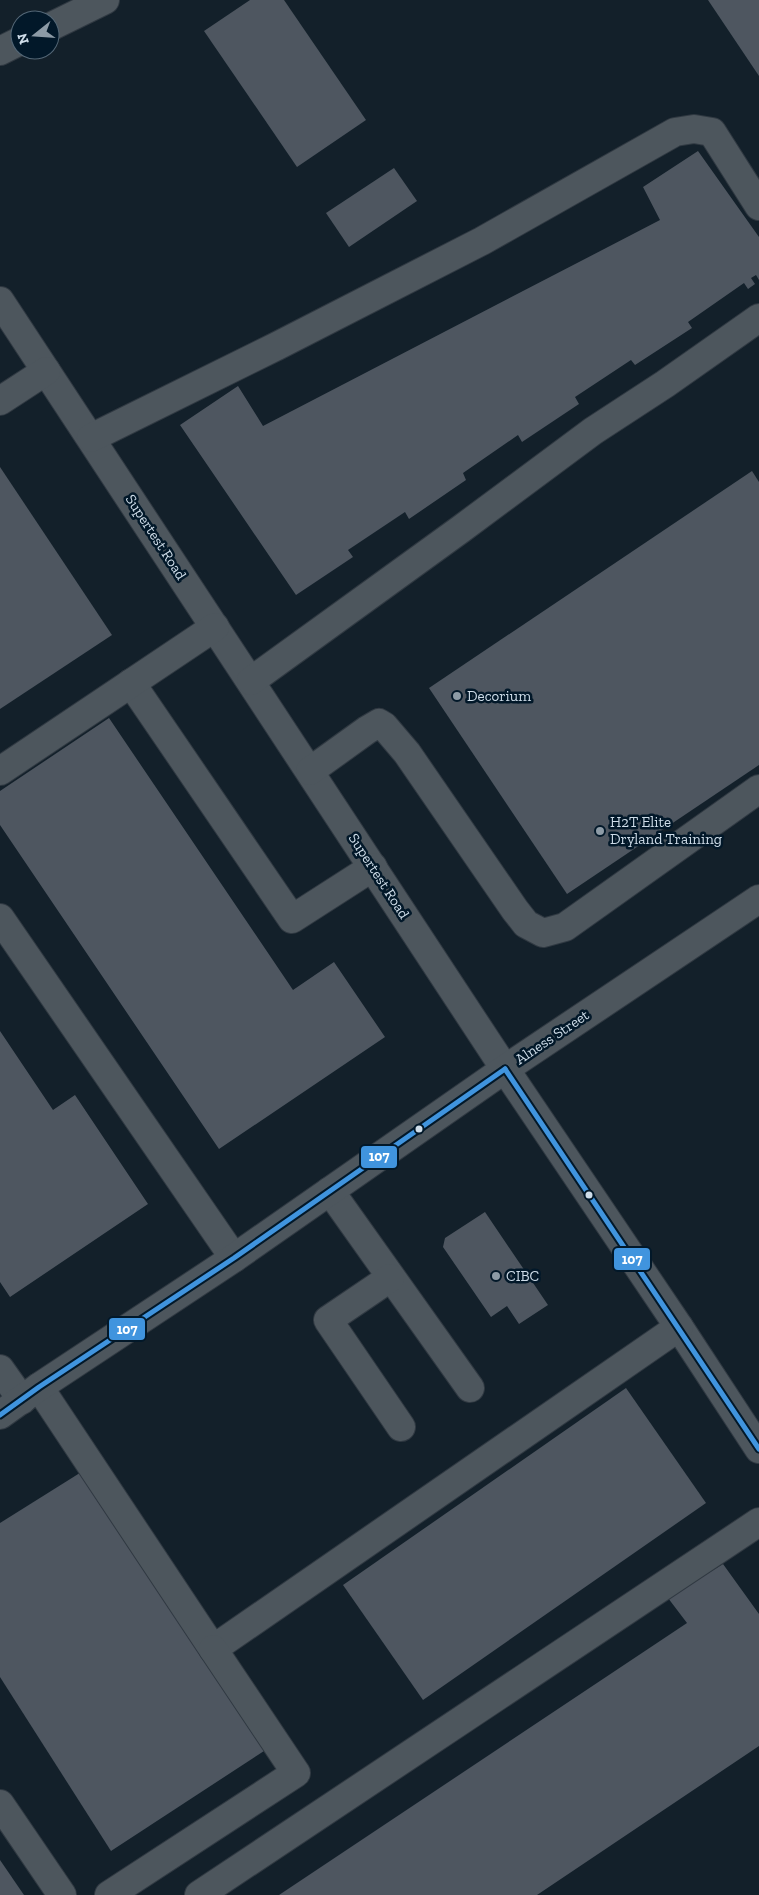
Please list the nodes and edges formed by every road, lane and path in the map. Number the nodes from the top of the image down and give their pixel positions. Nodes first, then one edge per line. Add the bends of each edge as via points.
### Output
1 (105, 0) edge
2 (60, 21) edge
3 (759, 206) edge
4 (3, 312) edge
5 (759, 318) edge
6 (46, 372) junction
7 (0, 401) edge
8 (91, 438) junction
9 (215, 627) junction
10 (251, 681) junction
11 (132, 683) junction
12 (0, 771) edge
13 (310, 771) junction
14 (759, 789) edge
15 (373, 867) junction
16 (759, 898) edge
17 (0, 918) edge
18 (504, 1069) junction
19 (330, 1191) junction
20 (234, 1258) junction
21 (390, 1278) junction
22 (680, 1327) junction
23 (0, 1369) edge
24 (470, 1388) dead end
25 (20, 1401) edge
26 (401, 1427) dead end
27 (759, 1449) edge
28 (759, 1522) edge
29 (213, 1649) junction
30 (0, 1804) edge
31 (62, 1895) edge
32 (109, 1895) edge
33 (199, 1895) edge

1 - 2 street
3 - 8 street via 712,132 694,129 675,132 482,242
4 - 6 street, Supertest Road
5 - 10 street via 593,431
6 - 7 street
6 - 8 street, Supertest Road
8 - 9 street, Supertest Road
9 - 10 street, Supertest Road
9 - 11 street
10 - 13 street, Supertest Road
11 - 12 street
11 - 15 street via 292,919
13 - 14 street via 366,730 379,723 384,726 407,753 515,910 526,924 543,933 565,927
13 - 15 street, Supertest Road
15 - 18 street, Supertest Road
16 - 18 street, Alness Street
17 - 20 street
18 - 19 street, Alness Street
18 - 22 street, Supertest Road
19 - 20 street, Alness Street
19 - 21 street
20 - 25 street, Alness Street
21 - 24 street
21 - 26 street via 328,1320
22 - 27 street, Supertest Road
22 - 29 street
23 - 25 street
25 - 29 street
28 - 33 street
29 - 32 street via 296,1773
30 - 31 street

